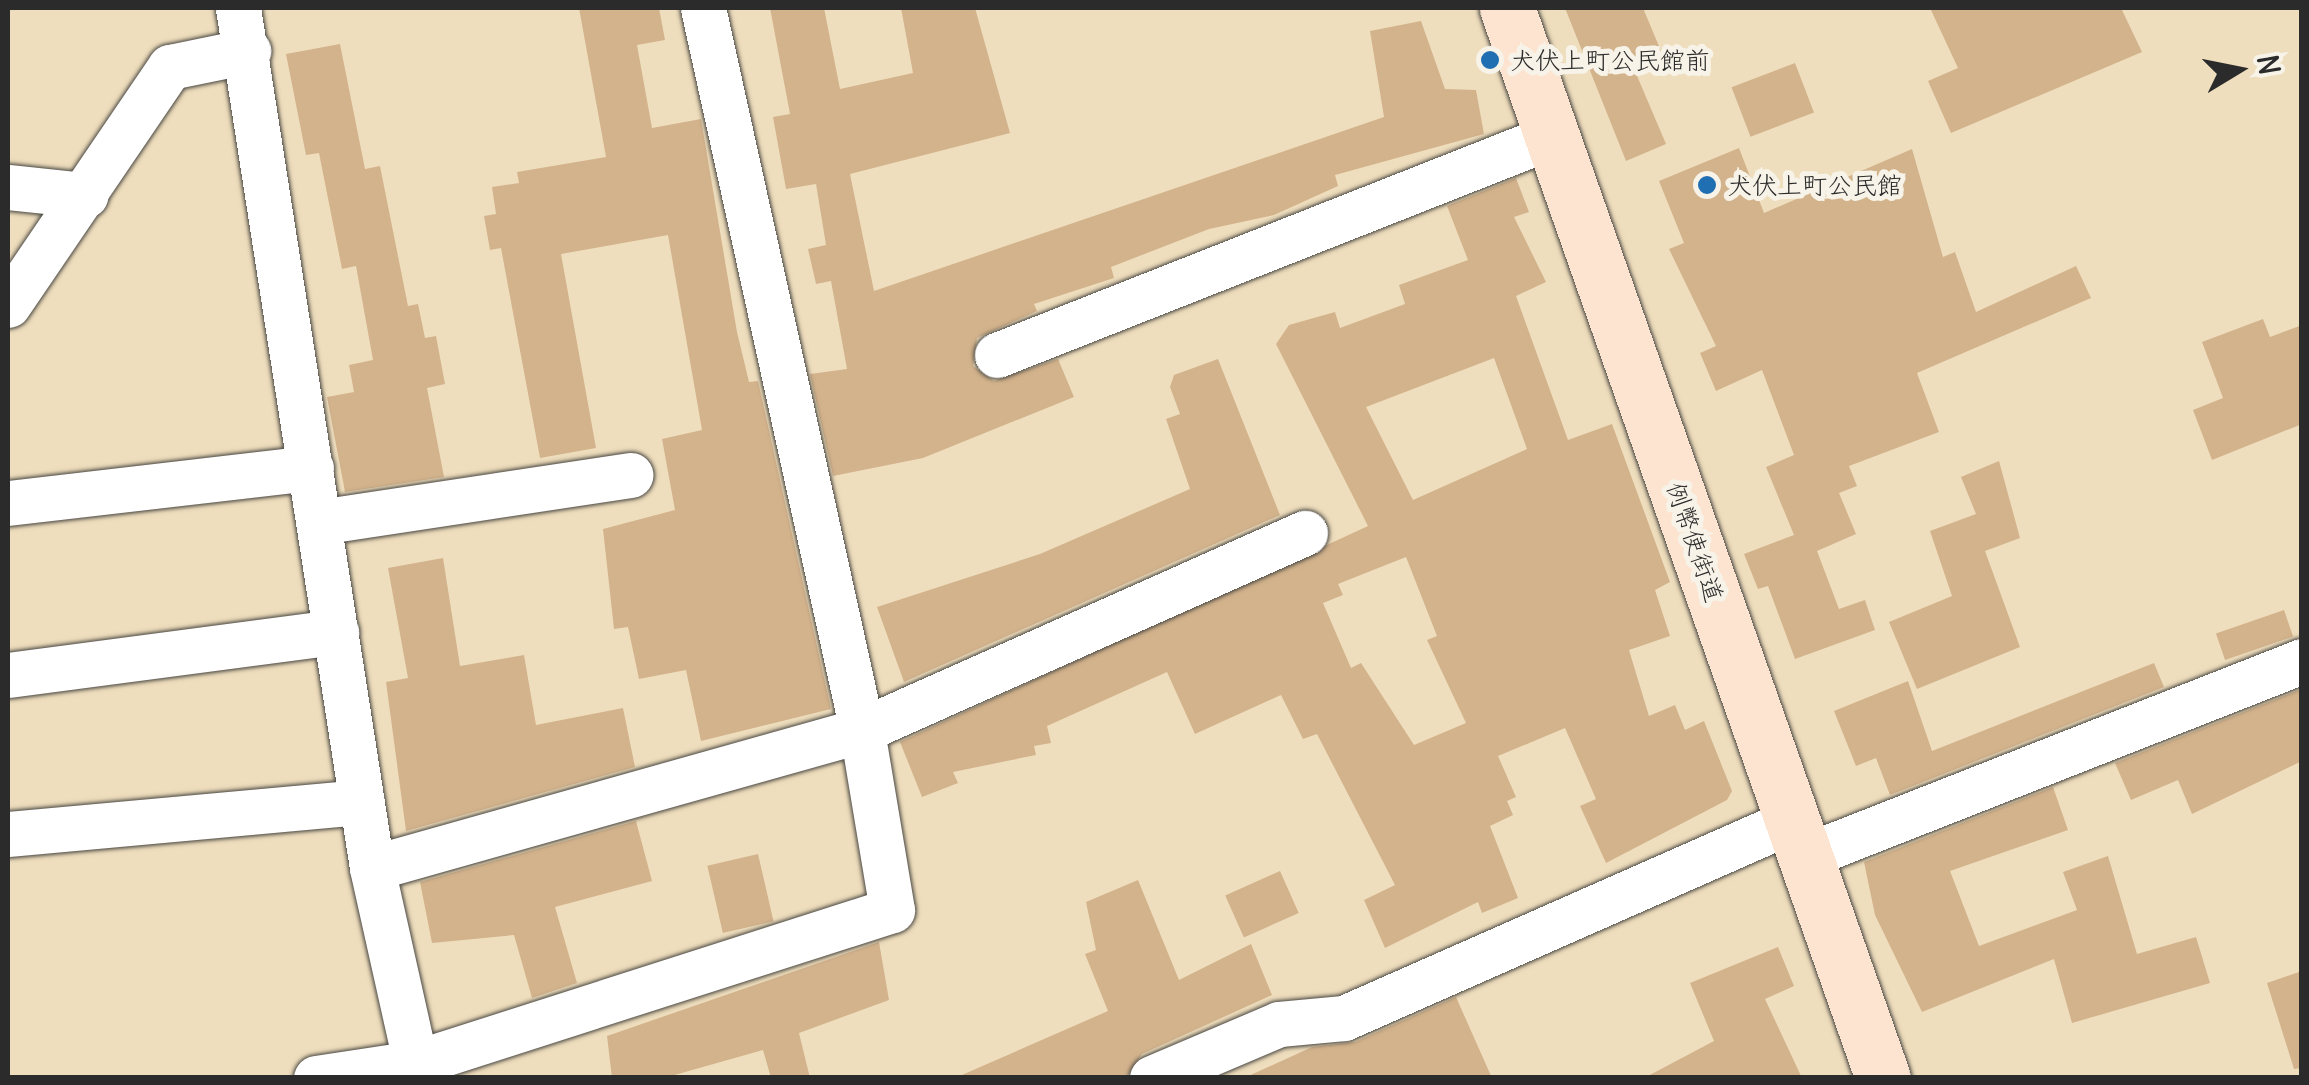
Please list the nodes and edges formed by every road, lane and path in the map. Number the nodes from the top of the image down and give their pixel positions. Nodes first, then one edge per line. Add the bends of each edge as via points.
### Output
1 (238, 8) edge
2 (703, 8) edge
3 (1507, 8) edge
4 (248, 51) junction
5 (1552, 136) junction
6 (8, 187) edge
7 (86, 194) junction
8 (8, 304) edge
9 (996, 354) dead end
10 (311, 468) junction
11 (630, 475) dead end
12 (8, 502) edge
13 (320, 522) junction
14 (1304, 533) dead end
15 (336, 632) junction
16 (2302, 662) edge
17 (8, 675) edge
18 (862, 730) junction
19 (362, 802) junction
20 (8, 834) edge
21 (1800, 838) junction
22 (372, 868) junction
23 (417, 1070) edge
24 (316, 1078) edge
25 (1152, 1078) edge
26 (1883, 1078) edge

1 - 4 street
2 - 18 street
3 - 5 main road, 例幣使街道
4 - 7 street via 170,67
4 - 10 street
5 - 9 street
5 - 21 main road, 例幣使街道
6 - 7 street
7 - 8 street
10 - 12 street
10 - 13 street
11 - 13 street
13 - 15 street
14 - 18 street
15 - 17 street
15 - 19 street
16 - 21 street
18 - 22 street
18 - 23 street via 892,910
19 - 20 street
19 - 22 street
21 - 25 street via 1344,1018 1279,1024
21 - 26 main road, 例幣使街道
22 - 23 street
23 - 24 street

